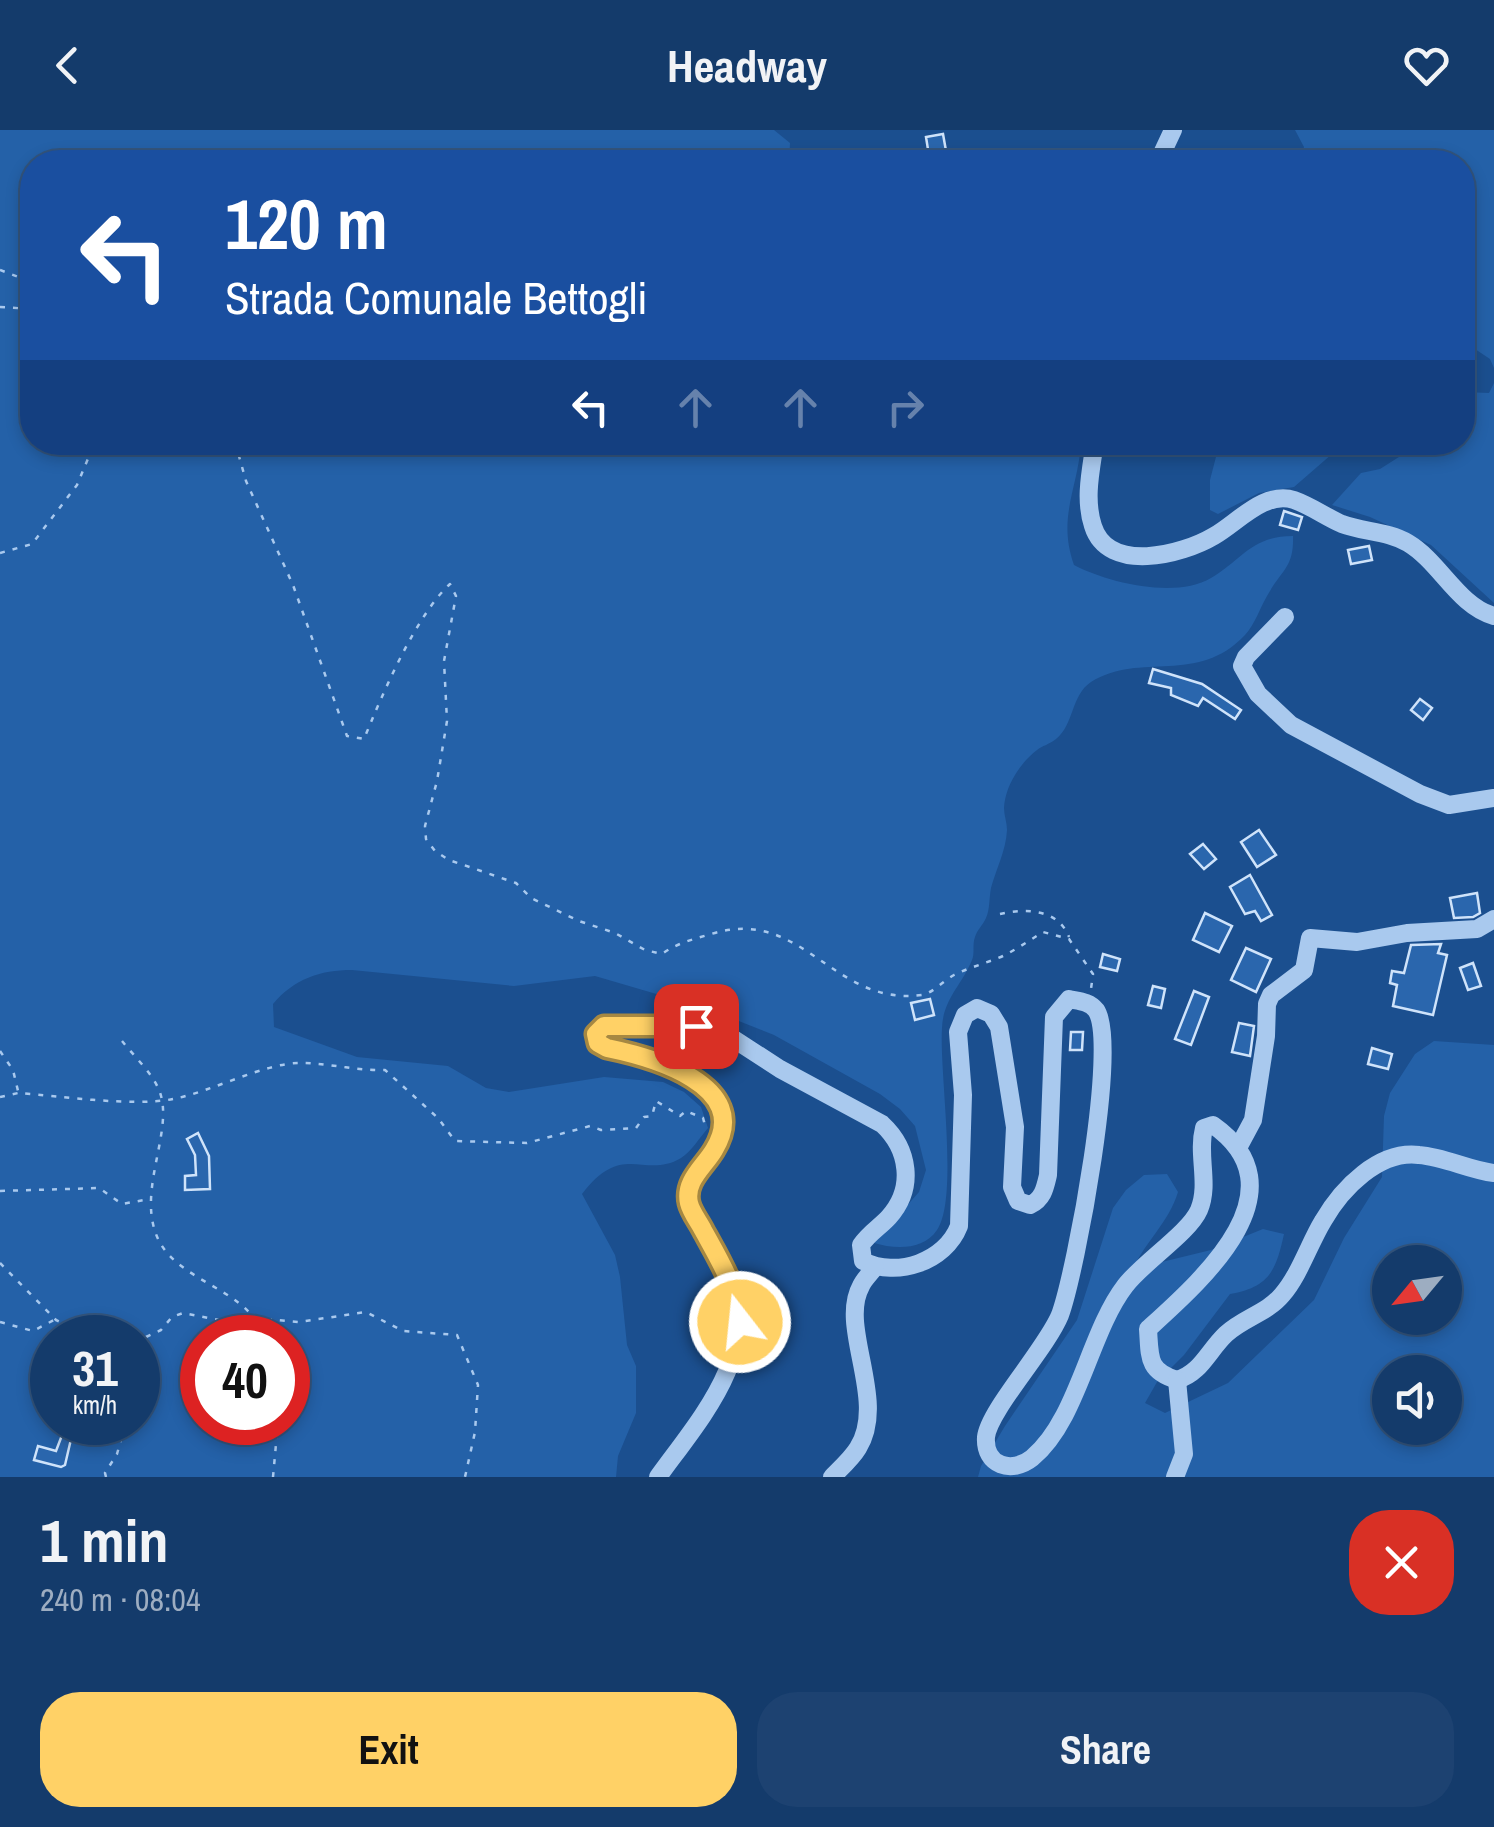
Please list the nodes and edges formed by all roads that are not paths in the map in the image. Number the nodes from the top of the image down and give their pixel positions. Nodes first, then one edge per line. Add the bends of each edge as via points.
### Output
1 (1093, 455) edge
2 (1494, 616) edge
3 (1285, 617) dead end
4 (1494, 798) edge
5 (1494, 919) edge
6 (1238, 1148) junction
7 (1494, 1173) edge
8 (875, 1267) junction
9 (1177, 1380) junction
10 (658, 1477) edge
11 (832, 1477) edge
12 (1175, 1477) edge

1 - 2 street via 1088,495 1093,527 1116,552 1174,552 1212,538 1260,504 1290,498 1345,525 1409,544 1474,608
3 - 4 street via 1242,666 1258,694 1291,725 1449,805
5 - 6 street via 1478,929 1356,942 1310,938 1304,970 1267,1004 1253,1120
6 - 8 street via 1213,1125 1204,1128 1198,1214 1126,1284 1044,1444 1020,1465 996,1464 986,1434 1046,1344 1074,1263 1103,1049 1102,1025 1090,1003 1068,999 1054,1017 1048,1174 1030,1205 1018,1201 1012,1187 1016,1127 999,1027 977,1008 965,1015 958,1032 959,1226 938,1256
6 - 9 street via 1252,1174 1228,1249 1148,1330 1152,1365
7 - 9 street via 1418,1154 1372,1167 1324,1217 1285,1292 1228,1332 1191,1376
8 - 10 street via 862,1261 861,1245 905,1193 904,1155 882,1124 724,1032 604,1026 598,1043 692,1076 705,1086 722,1120 715,1150 690,1183 689,1202 729,1279 740,1322 725,1376
8 - 11 street via 859,1288 855,1312 868,1396 866,1429
9 - 12 street via 1184,1454

